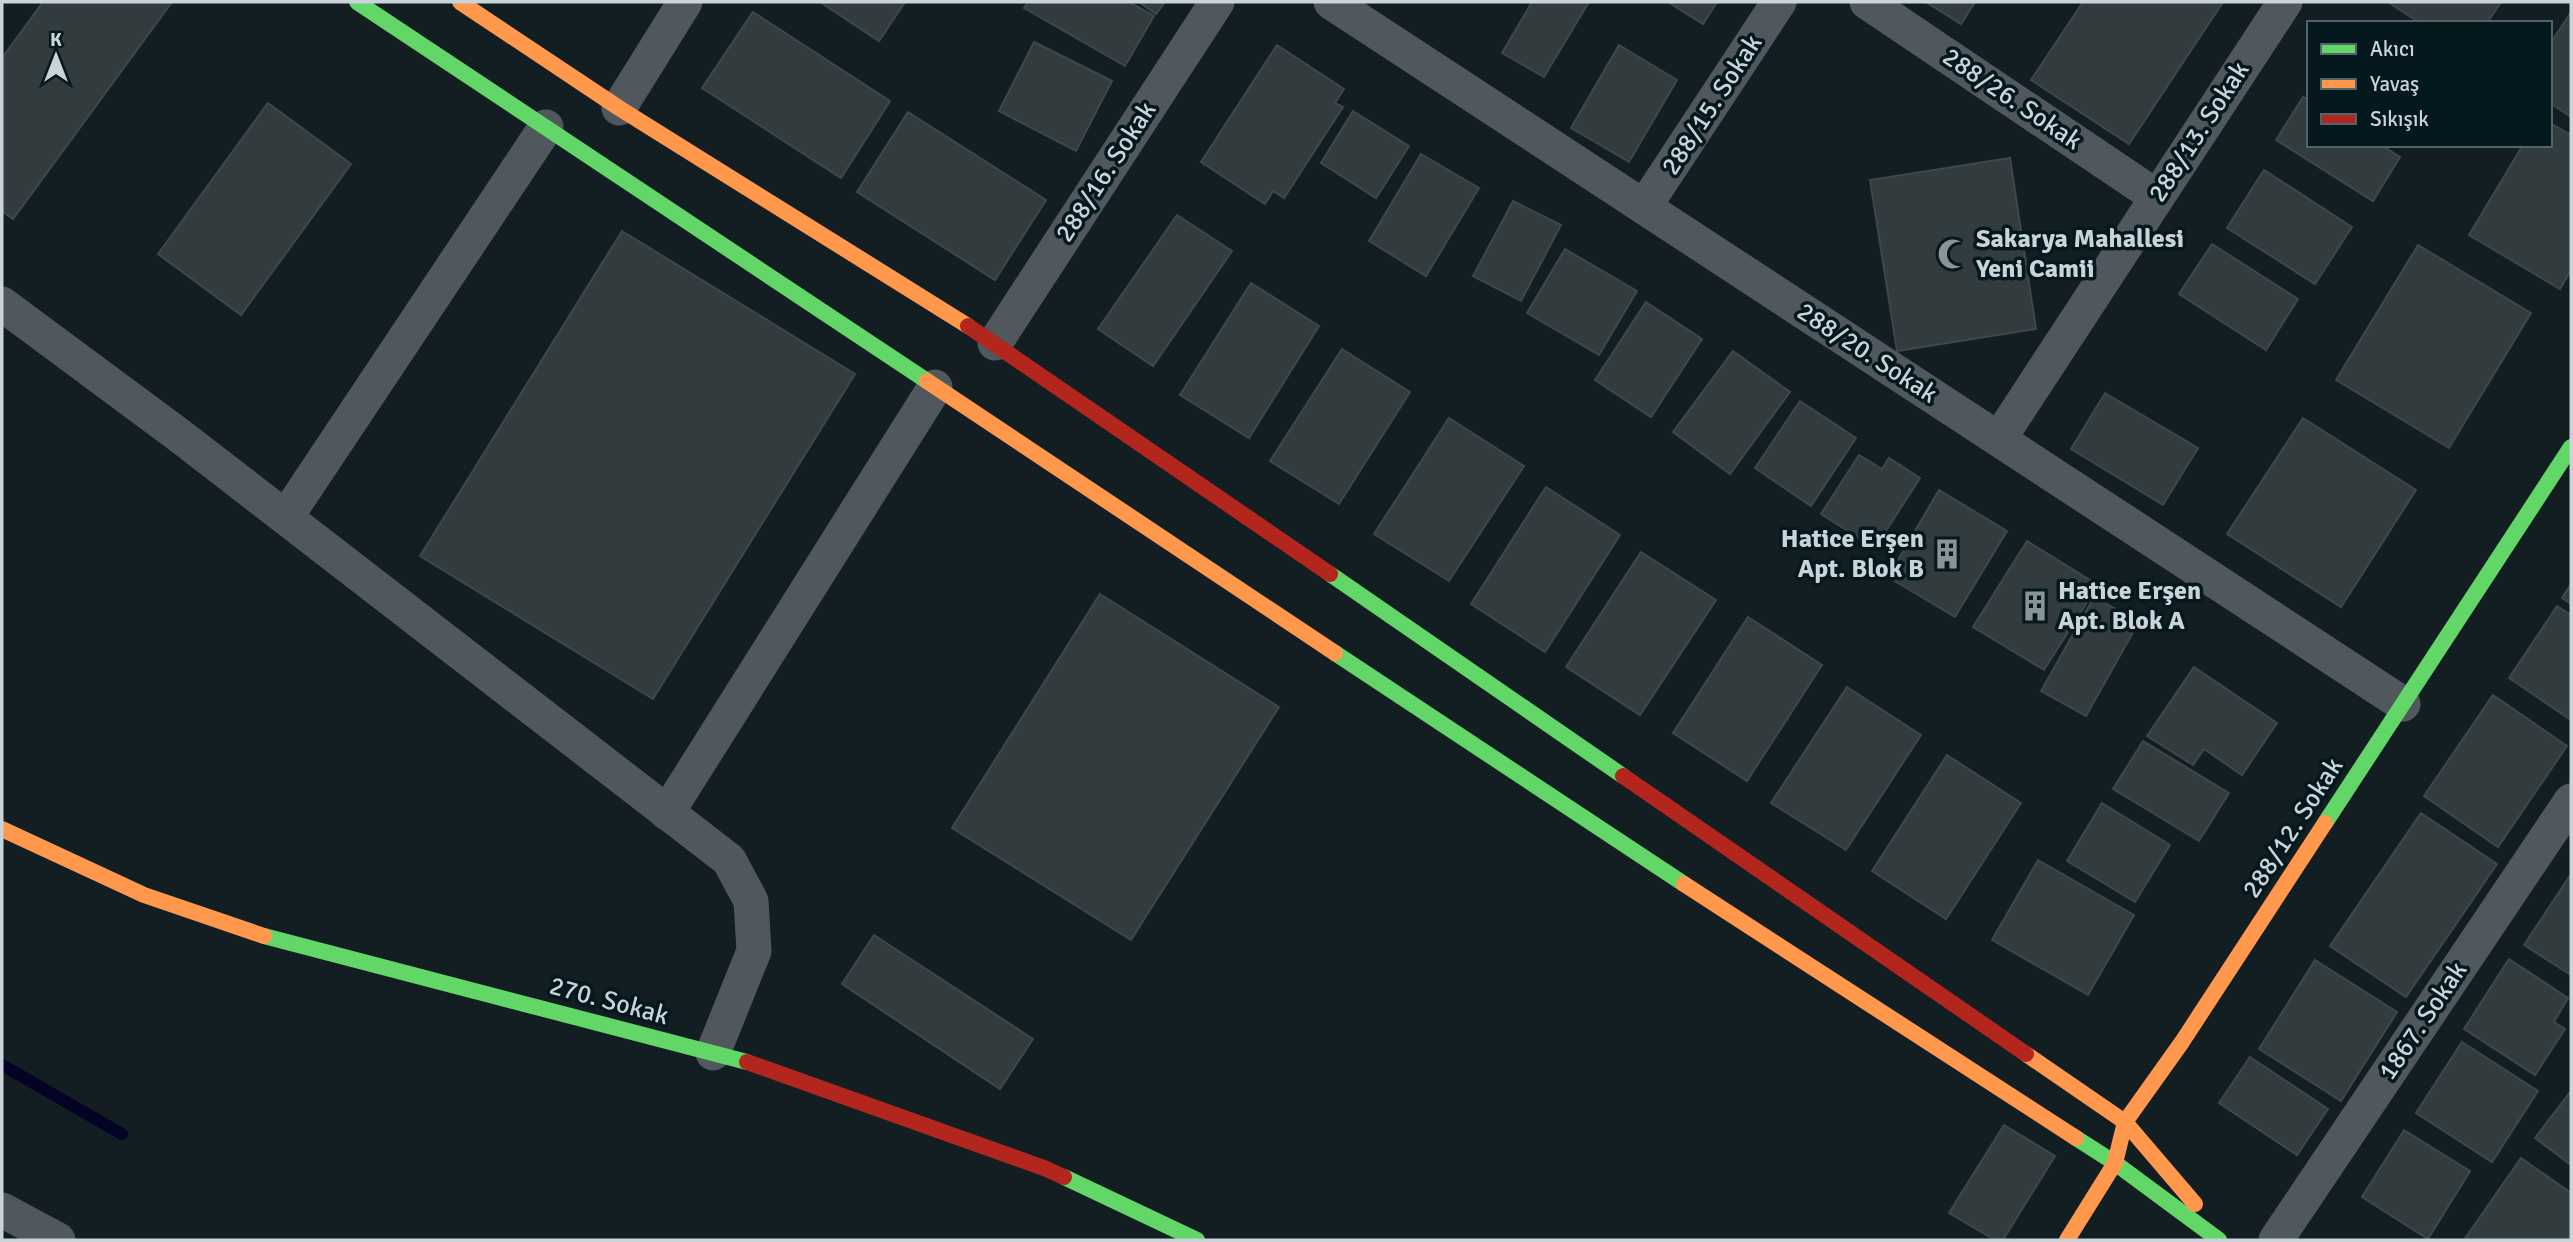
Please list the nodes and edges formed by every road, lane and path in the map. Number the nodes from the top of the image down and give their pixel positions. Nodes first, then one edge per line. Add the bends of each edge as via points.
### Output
1 (357, 2) edge
2 (460, 2) edge
3 (685, 2) edge
4 (1217, 2) edge
5 (1331, 2) edge
6 (1779, 2) edge
7 (1867, 2) edge
8 (2285, 2) edge
9 (619, 108) junction
10 (546, 127) junction
11 (2157, 197) junction
12 (1644, 207) junction
13 (2, 304) edge
14 (995, 343) junction
15 (935, 387) junction
16 (1999, 439) junction
17 (2571, 447) edge
18 (286, 517) junction
19 (2403, 704) junction
20 (2571, 801) edge
21 (667, 813) junction
22 (2, 829) edge
23 (713, 1053) junction
24 (2125, 1122) junction
25 (2115, 1163) junction
26 (2, 1210) edge
27 (58, 1240) edge
28 (1197, 1240) edge
29 (2067, 1240) edge
30 (2219, 1240) edge
31 (2225, 1240) edge
32 (2276, 1240) edge

1 - 10 street
2 - 9 street
3 - 9 street
4 - 14 street, 288/16. Sokak
5 - 12 street, 288/20. Sokak
6 - 12 street, 288/15. Sokak
7 - 11 street, 288/26. Sokak
8 - 11 street, 288/13. Sokak
9 - 14 street
10 - 15 street
10 - 18 street
11 - 16 street, 288/13. Sokak
12 - 16 street, 288/20. Sokak
13 - 18 street
14 - 24 street
15 - 21 street
15 - 25 street via 1552,798
16 - 19 street, 288/20. Sokak
17 - 19 street, 288/12. Sokak
18 - 21 street
19 - 24 street, 288/12. Sokak
20 - 32 street, 1867. Sokak
21 - 23 street via 729,860 751,901 754,951
22 - 23 street, 270. Sokak via 144,895 263,936
23 - 28 street, 270. Sokak via 1044,1168
24 - 25 street, 288/12. Sokak
24 - 31 street
25 - 29 street, 288/12. Sokak
25 - 30 street
26 - 27 street

